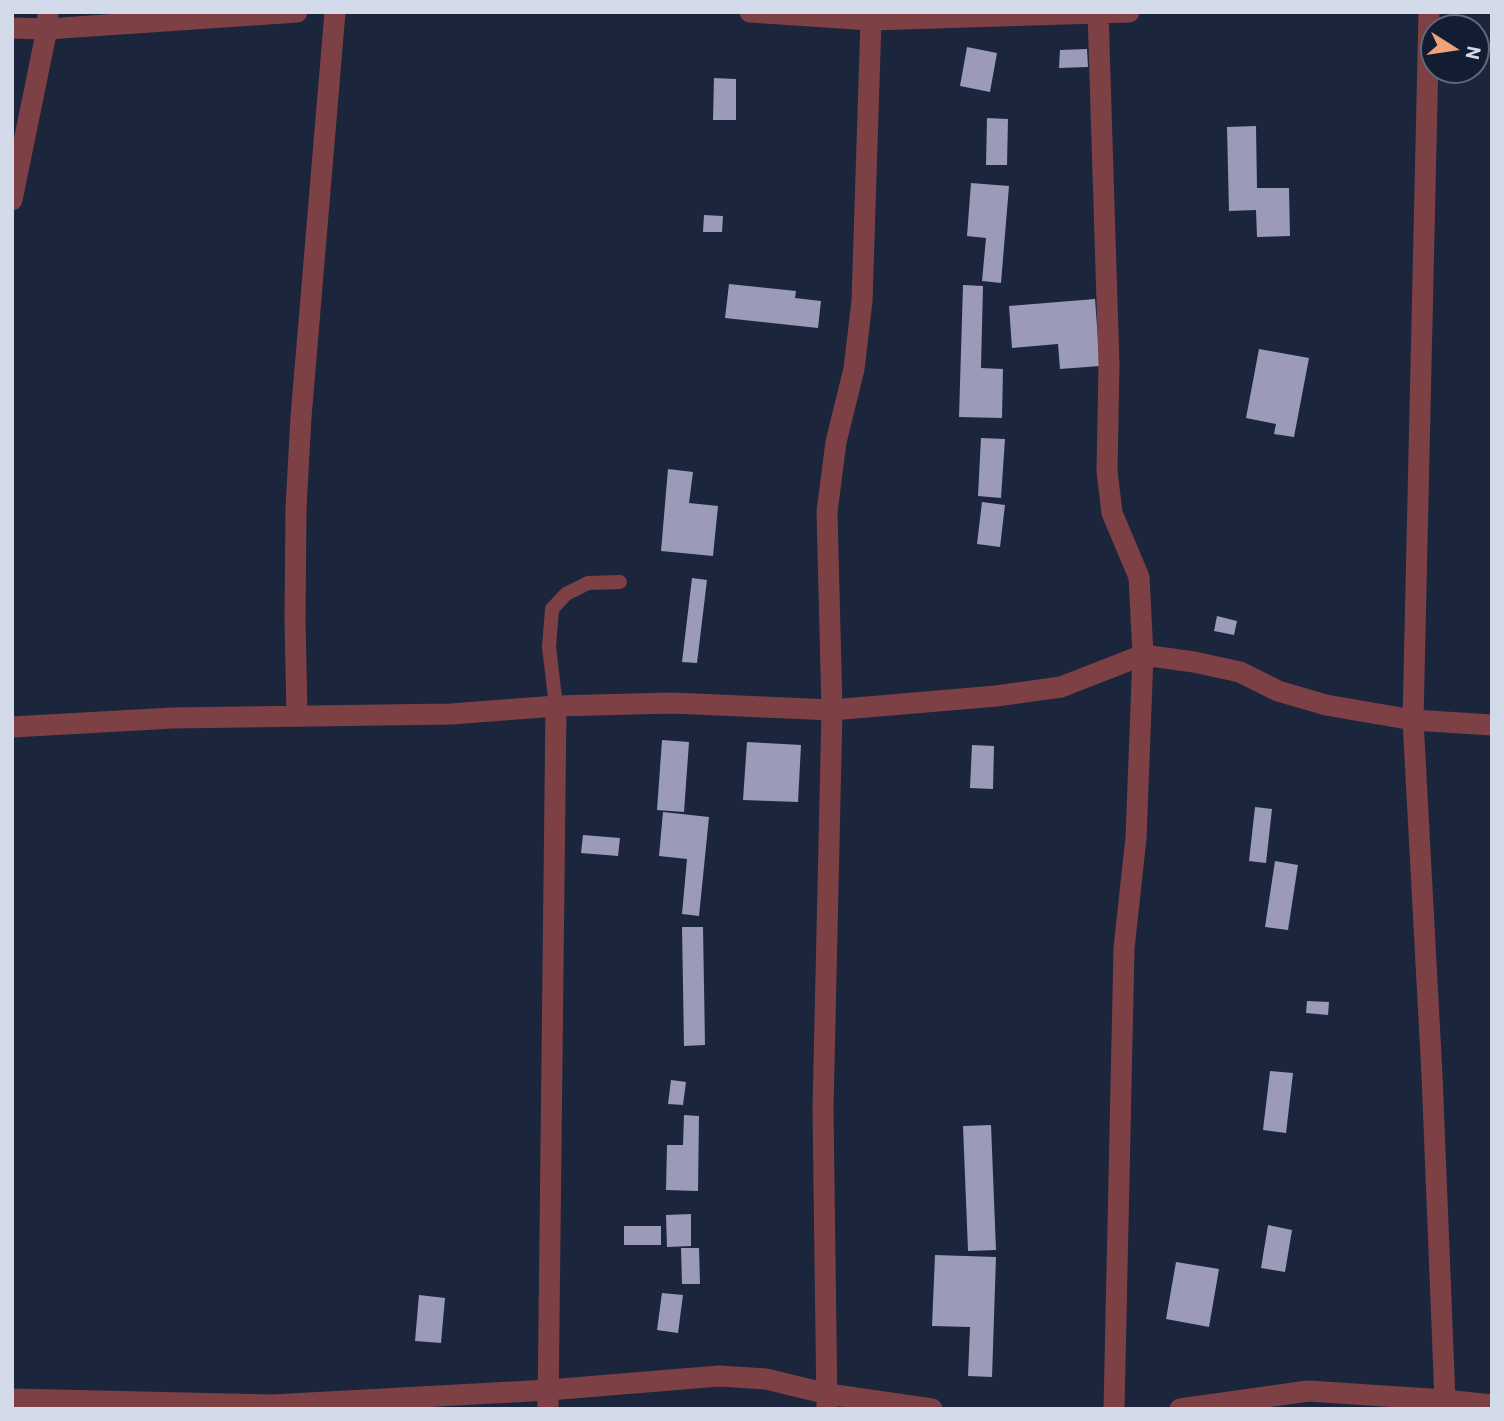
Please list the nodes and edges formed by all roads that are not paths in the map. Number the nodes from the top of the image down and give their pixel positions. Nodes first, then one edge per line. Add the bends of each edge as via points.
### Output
1 (297, 12) edge
2 (335, 12) edge
3 (750, 12) edge
4 (1129, 12) edge
5 (1429, 12) edge
6 (1098, 13) edge
7 (871, 16) edge
8 (48, 21) edge
9 (12, 28) edge
10 (12, 200) edge
11 (620, 582) dead end
12 (1143, 655) junction
13 (556, 706) junction
14 (832, 710) junction
15 (297, 715) junction
16 (1413, 720) junction
17 (1492, 725) edge
18 (12, 727) edge
19 (12, 1399) edge
20 (548, 1399) edge
21 (827, 1402) edge
22 (1445, 1404) edge
23 (1492, 1405) edge
24 (272, 1407) edge
25 (932, 1409) edge
26 (1114, 1409) edge
27 (1181, 1409) edge

1 - 8 street
2 - 15 street via 301,417
3 - 7 street
4 - 6 street
5 - 16 street
6 - 7 street
6 - 12 street via 1109,365 1107,471 1112,513 1139,577
7 - 14 street via 862,300 827,512
8 - 9 street
8 - 10 street
11 - 13 lane via 588,583 566,594 552,609 549,647
12 - 14 street via 1061,687
12 - 16 street via 1240,672 1278,691 1326,705
12 - 26 street via 1136,838 1124,948
13 - 14 street via 672,703
13 - 15 street via 451,714
13 - 20 street
14 - 21 street via 823,1110
15 - 18 street
16 - 17 street
16 - 22 street
19 - 24 street
20 - 21 street via 719,1376 766,1379
20 - 24 street
21 - 25 street
22 - 23 street
22 - 27 street via 1308,1391

